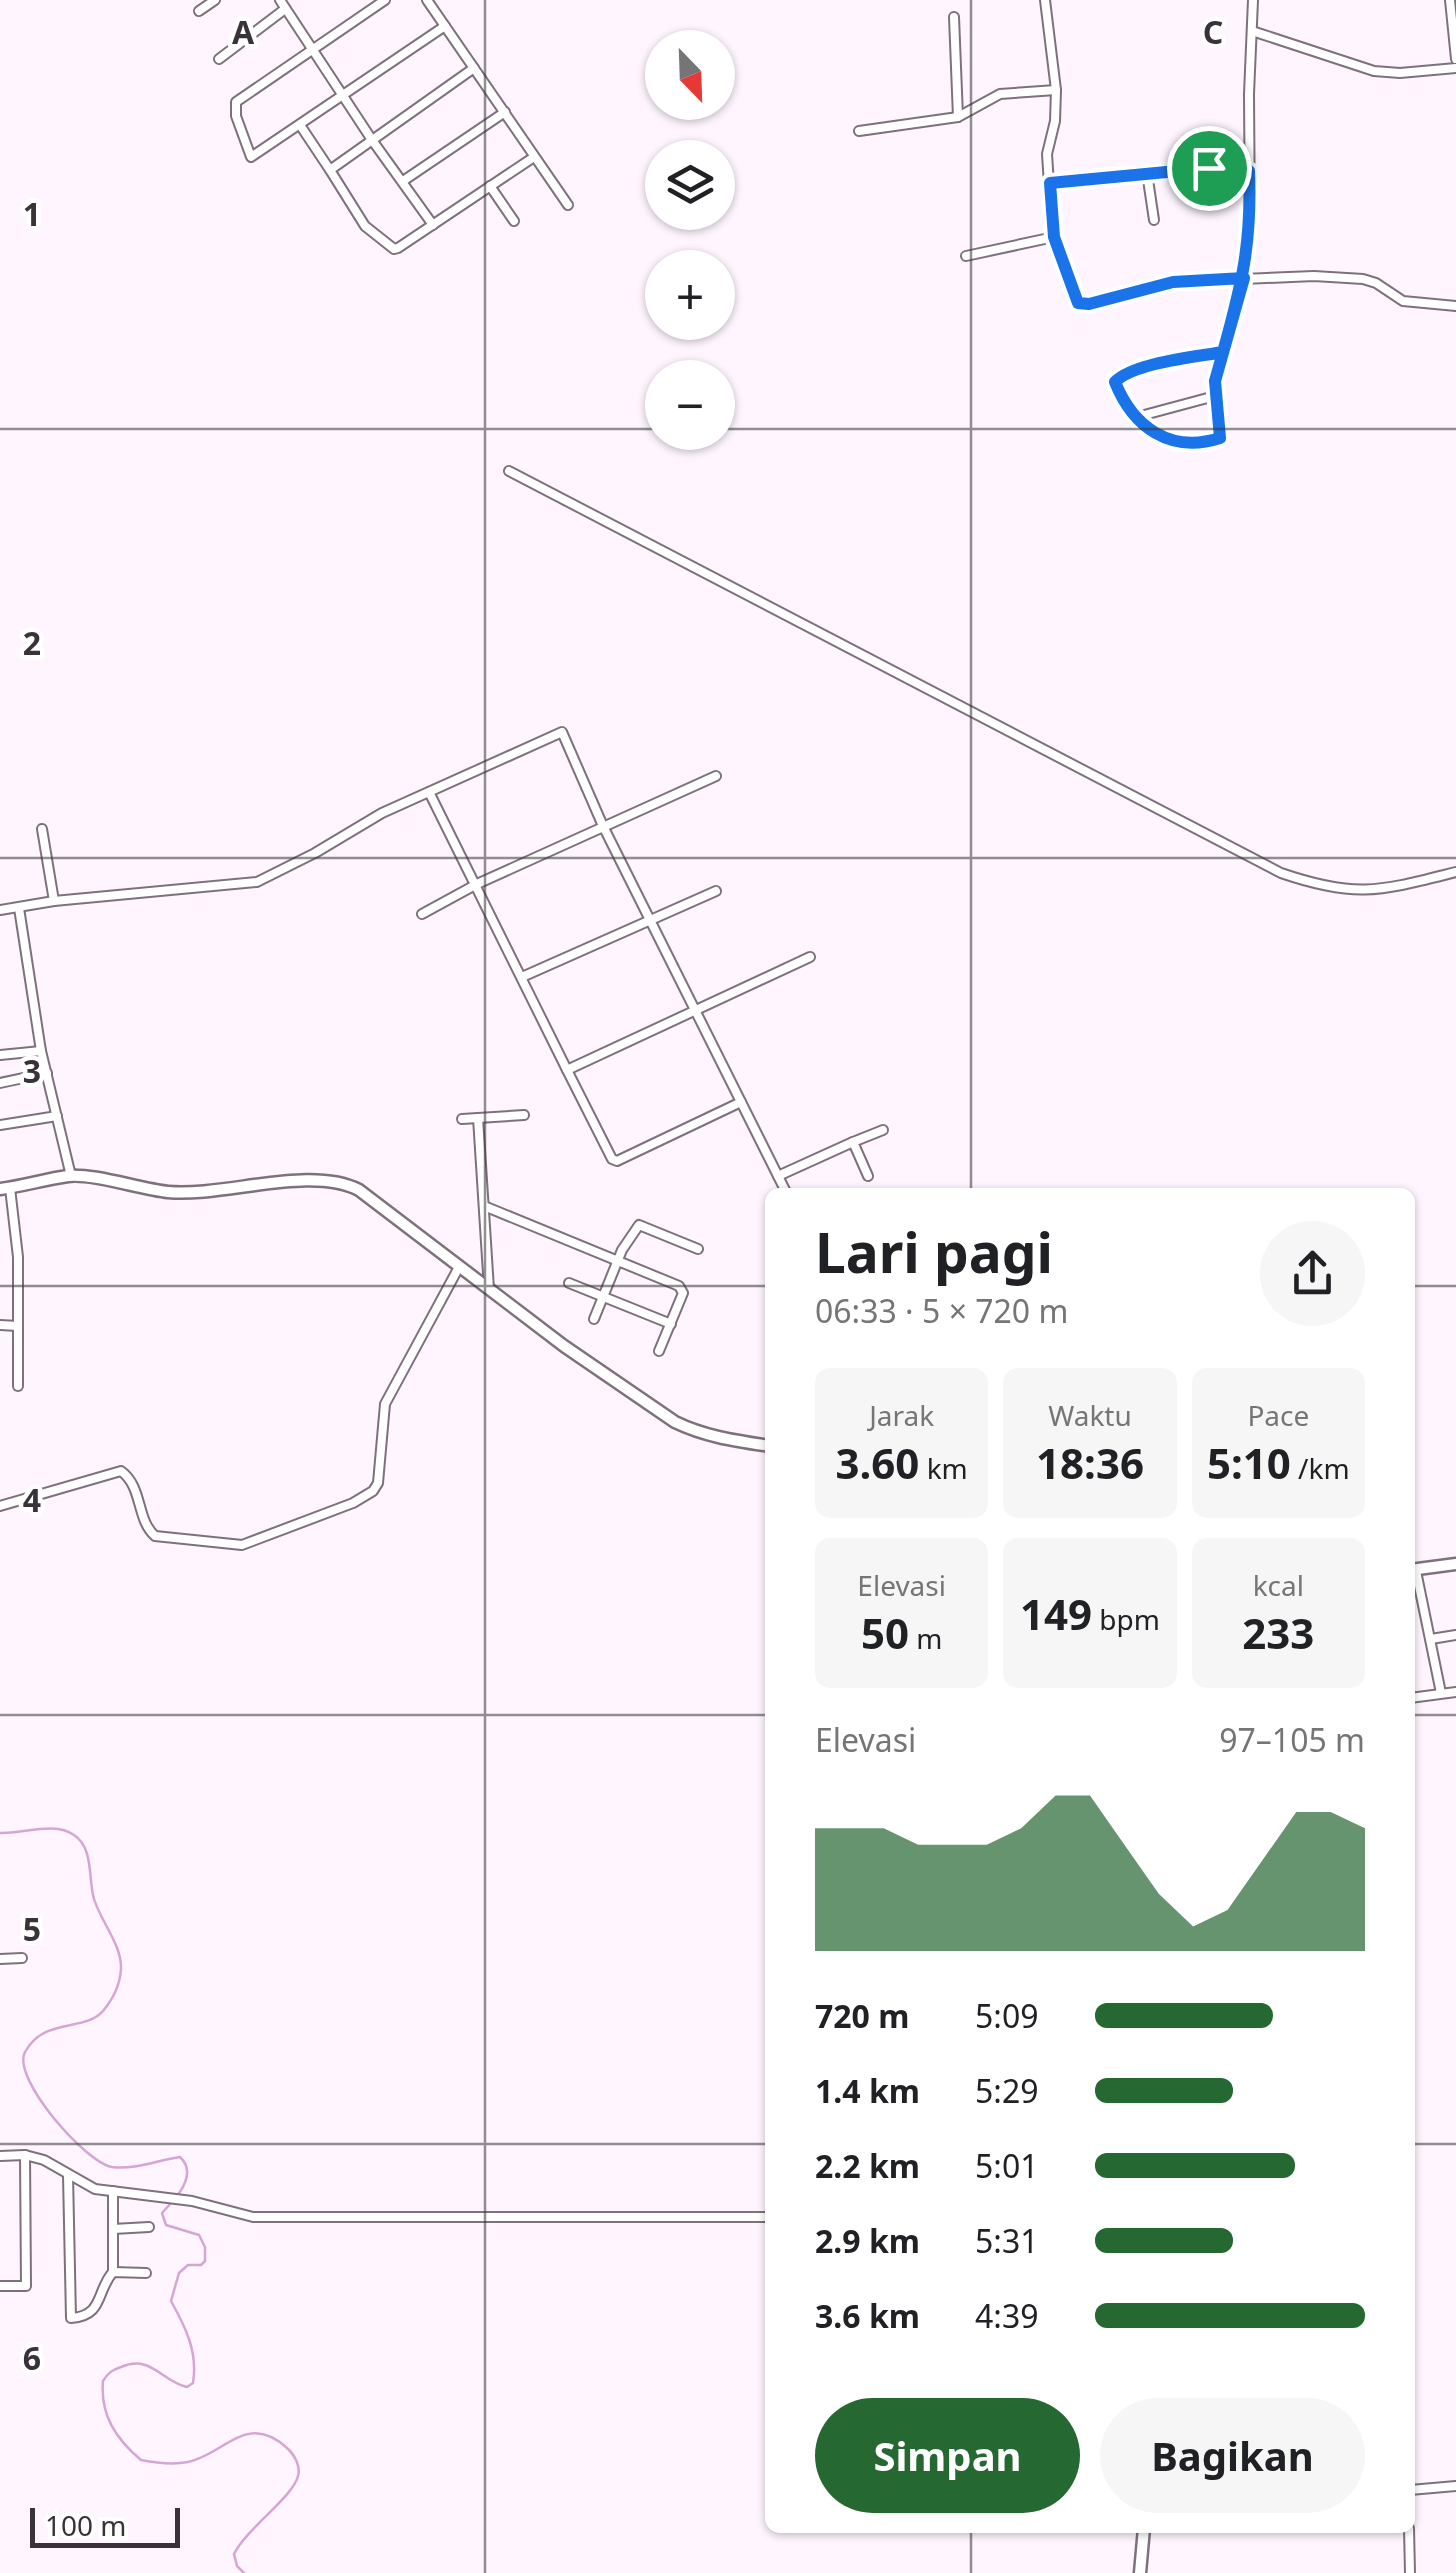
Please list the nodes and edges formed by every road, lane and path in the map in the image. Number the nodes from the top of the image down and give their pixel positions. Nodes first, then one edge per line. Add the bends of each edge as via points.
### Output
1 (214, 0) edge
2 (280, 0) edge
3 (385, 0) edge
4 (426, 0) edge
5 (1046, 0) edge
6 (1253, 0) edge
7 (1450, 0) edge
8 (285, 9) junction
9 (199, 11) dead end
10 (954, 17) dead end
11 (445, 26) junction
12 (1252, 31) junction
13 (312, 49) junction
14 (1456, 59) edge
15 (219, 60) dead end
16 (474, 68) junction
17 (1456, 68) edge
18 (1056, 90) junction
19 (343, 95) junction
20 (504, 112) junction
21 (958, 116) junction
22 (300, 125) junction
23 (859, 131) dead end
24 (372, 140) junction
25 (534, 157) junction
26 (330, 170) junction
27 (1249, 171) junction
28 (1147, 173) junction
29 (403, 181) junction
30 (1050, 183) junction
31 (490, 186) junction
32 (568, 205) dead end
33 (1154, 220) dead end
34 (514, 221) dead end
35 (434, 224) junction
36 (1054, 237) junction
37 (966, 256) dead end
38 (1244, 278) junction
39 (1456, 306) edge
40 (1223, 352) junction
41 (1214, 396) junction
42 (1133, 418) junction
43 (508, 471) dead end
44 (716, 776) dead end
45 (429, 792) junction
46 (604, 826) junction
47 (42, 829) dead end
48 (1456, 872) edge
49 (477, 884) junction
50 (716, 891) dead end
51 (54, 901) junction
52 (19, 908) junction
53 (0, 910) edge
54 (422, 914) dead end
55 (651, 918) junction
56 (810, 957) dead end
57 (522, 977) junction
58 (697, 1010) junction
59 (42, 1051) junction
60 (0, 1055) edge
61 (568, 1070) junction
62 (47, 1073) junction
63 (0, 1082) edge
64 (741, 1102) junction
65 (524, 1115) dead end
66 (57, 1116) junction
67 (478, 1118) junction
68 (462, 1119) dead end
69 (0, 1126) edge
70 (883, 1130) dead end
71 (853, 1142) junction
72 (71, 1176) junction
73 (778, 1176) junction
74 (868, 1176) dead end
75 (784, 1188) edge
76 (5, 1189) edge
77 (484, 1206) junction
78 (698, 1249) dead end
79 (617, 1260) junction
80 (459, 1267) junction
81 (569, 1283) dead end
82 (489, 1288) junction
83 (603, 1296) junction
84 (594, 1319) dead end
85 (671, 1324) junction
86 (0, 1325) edge
87 (18, 1326) junction
88 (659, 1352) dead end
89 (18, 1386) dead end
90 (765, 1445) edge
91 (0, 1506) edge
92 (1456, 1564) edge
93 (1415, 1570) edge
94 (1415, 1578) edge
95 (1456, 1636) edge
96 (1431, 1638) junction
97 (1456, 1692) edge
98 (1441, 1694) junction
99 (1415, 1697) edge
100 (22, 1958) dead end
101 (0, 1959) edge
102 (0, 2156) edge
103 (25, 2156) junction
104 (68, 2174) junction
105 (113, 2192) junction
106 (765, 2217) edge
107 (149, 2227) dead end
108 (113, 2229) junction
109 (113, 2272) junction
110 (146, 2274) dead end
111 (0, 2286) edge
112 (1456, 2486) edge
113 (1415, 2490) edge
114 (1144, 2533) edge
115 (1408, 2533) edge
116 (1140, 2573) edge
117 (1410, 2573) edge

1 - 9 street
2 - 8 street
3 - 13 street
4 - 11 street
5 - 18 street
6 - 12 street
7 - 14 street
8 - 13 street
8 - 15 street
10 - 21 street
11 - 16 street
11 - 19 street
12 - 17 street via 1374,71
12 - 27 street
13 - 19 street
13 - 22 street via 242,96 234,109 251,157
16 - 20 street
16 - 24 street
18 - 21 street via 1000,94
18 - 30 street
19 - 22 street
19 - 24 street
20 - 25 street
20 - 29 street
21 - 23 street
22 - 26 street
24 - 26 street
24 - 29 street
25 - 31 street
25 - 32 street
26 - 35 street via 365,226 394,250
27 - 28 street
27 - 38 street
28 - 30 street
28 - 33 street
29 - 35 street
30 - 36 street
31 - 34 street
31 - 35 street
36 - 37 street
36 - 38 street via 1076,302 1084,305 1173,282
38 - 39 street via 1363,279 1402,301
38 - 40 street
40 - 41 street
40 - 42 street via 1116,379
41 - 42 street
41 - 42 street via 1221,435 1212,440 1175,440
43 - 48 street via 1281,872 1326,888 1365,891
44 - 46 street
45 - 46 street via 562,732
45 - 49 street
45 - 51 street via 256,882
46 - 49 street
46 - 55 street
47 - 51 street
49 - 54 street
49 - 57 street
50 - 55 street
51 - 52 street
52 - 53 street
52 - 59 street
55 - 57 street
55 - 58 street
56 - 58 street
57 - 61 street
58 - 61 street
58 - 64 street
59 - 60 street
59 - 62 street
61 - 64 street via 617,1161
62 - 63 street
62 - 66 street
64 - 73 street
65 - 67 street
66 - 69 street
66 - 72 street
67 - 68 street
67 - 77 street
70 - 71 street
71 - 73 street
71 - 74 street
72 - 76 street
72 - 80 street via 170,1192 345,1183
73 - 75 street
76 - 87 street via 18,1258
77 - 79 street
77 - 82 street
78 - 79 street via 642,1224
79 - 83 street
79 - 85 street via 682,1289
80 - 82 street
80 - 91 street via 385,1404 378,1483 353,1502 242,1545 155,1536 121,1471
81 - 83 street
82 - 90 street via 675,1422
83 - 84 street
83 - 85 street
85 - 88 street
86 - 87 street
87 - 89 street
92 - 93 street
94 - 96 street
95 - 96 street
96 - 98 street
97 - 98 street
98 - 99 street
100 - 101 street
102 - 103 street
103 - 104 street
103 - 111 street via 26,2286
104 - 105 street
104 - 109 street via 71,2318 98,2308
105 - 106 street via 279,2218
105 - 108 street
107 - 108 street
108 - 109 street
109 - 110 street
112 - 113 street
114 - 116 street
115 - 117 street

